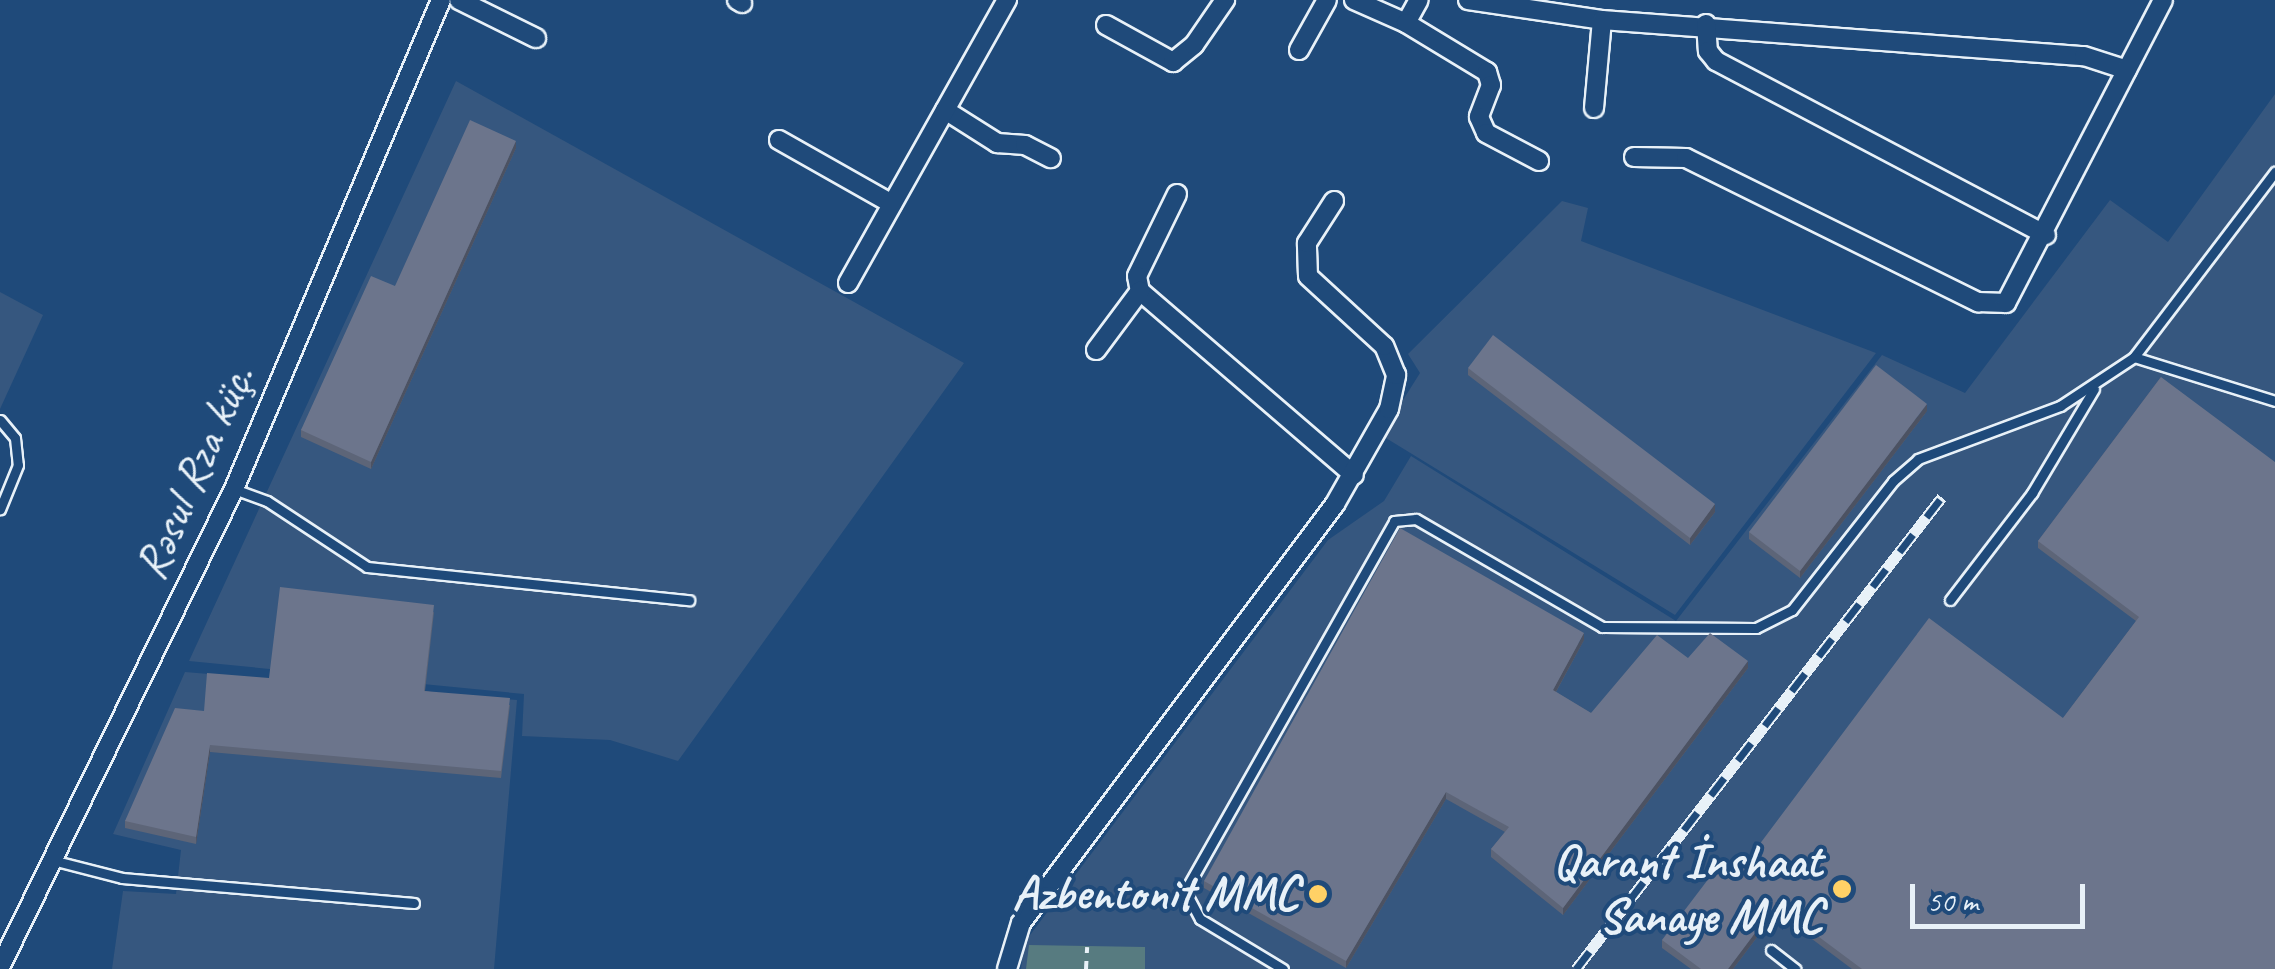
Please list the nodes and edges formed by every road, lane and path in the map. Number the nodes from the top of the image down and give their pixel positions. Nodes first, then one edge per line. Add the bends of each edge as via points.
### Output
1 (441, 0) edge
2 (458, 0) edge
3 (1007, 0) edge
4 (1225, 0) edge
5 (1327, 0) edge
6 (1354, 0) edge
7 (1419, 0) edge
8 (1468, 0) edge
9 (2163, 0) edge
10 (1602, 20) junction
11 (1406, 23) junction
12 (1706, 24) junction
13 (1106, 26) dead end
14 (536, 38) dead end
15 (1299, 50) dead end
16 (2128, 70) junction
17 (1594, 108) dead end
18 (945, 110) junction
19 (779, 140) dead end
20 (1634, 156) dead end
21 (1051, 158) dead end
22 (1539, 161) dead end
23 (2275, 172) edge
24 (1177, 194) dead end
25 (1334, 201) dead end
26 (892, 204) junction
27 (2046, 236) junction
28 (848, 284) dead end
29 (1140, 290) junction
30 (1096, 350) dead end
31 (2134, 357) junction
32 (2096, 386) junction
33 (2275, 401) edge
34 (0, 420) edge
35 (1354, 474) junction
36 (234, 489) junction
37 (0, 509) edge
38 (689, 600) dead end
39 (1950, 600) dead end
40 (56, 861) junction
41 (414, 902) dead end
42 (1087, 947) dead end
43 (1771, 950) dead end
44 (0, 967) edge
45 (1008, 969) edge
46 (1086, 969) edge
47 (1282, 969) edge
48 (1795, 969) edge

1 - 36 street, Rəsul Rza küç.
2 - 14 street
3 - 18 street
4 - 13 street via 1194,45 1173,62
5 - 15 street
6 - 11 street
7 - 11 street
8 - 10 street
9 - 16 street
10 - 12 street
10 - 17 street
11 - 22 street via 1487,72 1491,85 1480,124
12 - 16 street via 2084,56
12 - 27 street via 1708,50 1716,60
16 - 27 street
18 - 21 street via 997,143 1025,145
18 - 26 street
19 - 26 street
20 - 27 street via 1706,166 1997,306 2014,298
23 - 31 lane
24 - 29 street via 1137,276
25 - 35 street via 1307,243 1308,276 1384,346 1396,375 1389,409
26 - 28 street
29 - 30 street
29 - 35 street
31 - 32 lane
31 - 33 lane
32 - 39 lane via 2032,493
32 - 47 lane via 1918,459 1893,481 1792,610 1756,628 1602,627 1416,519 1394,521 1185,891 1200,919
34 - 37 lane via 15,438 18,465
35 - 45 street via 1021,924
36 - 38 lane via 267,501 367,567
36 - 40 street, Rəsul Rza küç.
40 - 41 lane via 122,878
40 - 44 street, Rəsul Rza küç.
42 - 46 path
43 - 48 lane

